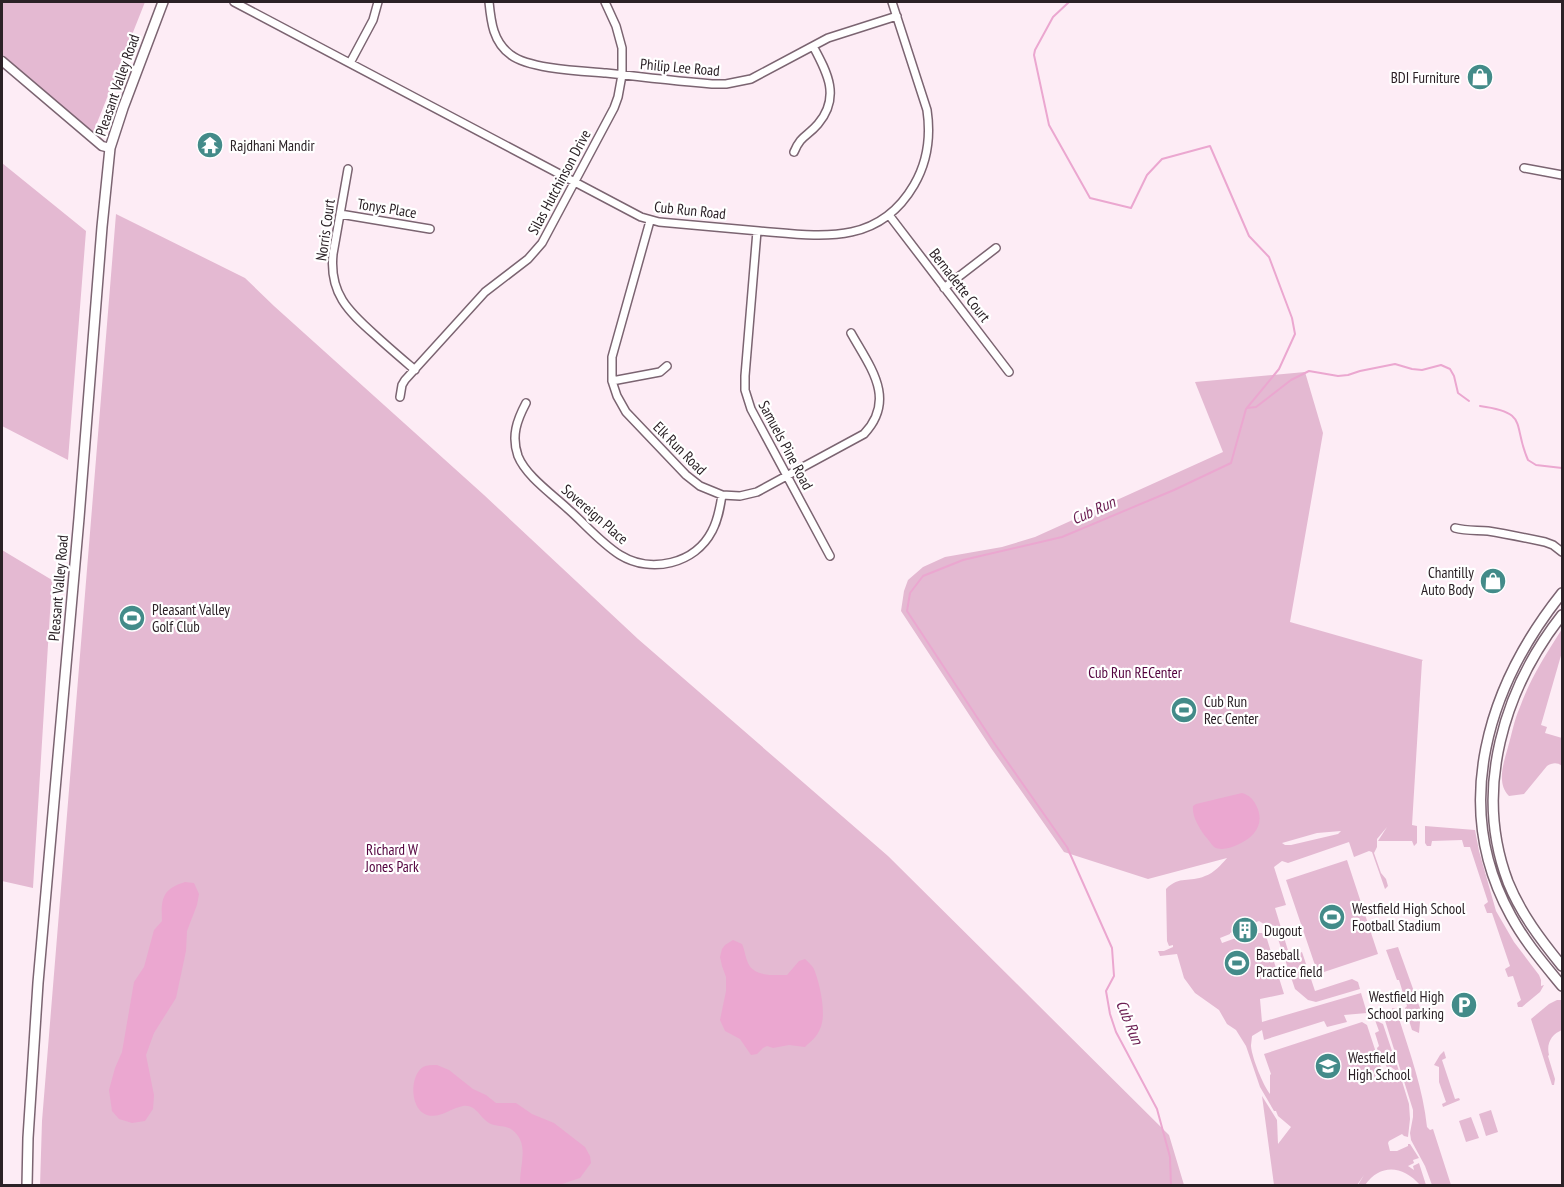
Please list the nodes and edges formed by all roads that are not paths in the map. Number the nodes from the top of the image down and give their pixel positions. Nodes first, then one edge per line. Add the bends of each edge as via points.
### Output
1 (163, 2) edge
2 (234, 2) edge
3 (378, 2) edge
4 (489, 2) edge
5 (605, 2) edge
6 (892, 2) edge
7 (897, 15) junction
8 (813, 46) junction
9 (2, 61) edge
10 (350, 63) junction
11 (622, 75) junction
12 (110, 148) junction
13 (794, 152) dead end
14 (1524, 168) dead end
15 (348, 169) dead end
16 (1563, 175) edge
17 (574, 182) junction
18 (340, 214) junction
19 (889, 215) junction
20 (650, 220) junction
21 (430, 229) dead end
22 (757, 231) junction
23 (996, 248) dead end
24 (944, 288) junction
25 (851, 333) dead end
26 (667, 366) dead end
27 (415, 370) junction
28 (1009, 372) dead end
29 (612, 381) junction
30 (400, 397) dead end
31 (526, 403) dead end
32 (788, 477) junction
33 (722, 495) junction
34 (1455, 528) dead end
35 (1563, 552) edge
36 (830, 556) dead end
37 (1563, 593) edge
38 (1563, 615) edge
39 (1563, 966) edge
40 (1563, 986) edge
41 (27, 1185) edge

1 - 12 main road, Pleasant Valley Road
2 - 10 street, Cub Run Road
3 - 10 street
4 - 11 street, Philip Lee Road via 494,34 515,58 530,64
5 - 11 street, Silas Hutchinson Drive via 619,36
6 - 7 street, Cub Run Road
7 - 8 street, Philip Lee Road
7 - 19 street, Cub Run Road via 924,96 929,131 920,175
8 - 11 street, Philip Lee Road via 751,78 726,84
8 - 13 street via 827,72 830,98 825,114 799,141
9 - 12 street via 102,146
10 - 17 street, Cub Run Road
11 - 17 street, Silas Hutchinson Drive via 614,108
12 - 41 main road, Pleasant Valley Road via 38,983
14 - 16 street
15 - 18 street, Norris Court
17 - 20 street, Cub Run Road
17 - 27 street, Silas Hutchinson Drive via 542,243 528,259 485,292
18 - 21 street, Tonys Place
18 - 27 street, Norris Court via 333,278 342,301
19 - 22 street, Cub Run Road via 866,228 837,235
19 - 24 street, Bernadette Court
20 - 22 street, Cub Run Road
20 - 29 street, Elk Run Road via 612,357
22 - 32 street, Samuels Pine Road via 745,390 751,409
23 - 24 street
24 - 28 street, Bernadette Court
25 - 32 street, Elk Run Road via 878,384 878,414 860,437
26 - 29 street via 660,372
27 - 30 street, Silas Hutchinson Drive via 402,385
29 - 33 street, Elk Run Road via 626,412 686,475
31 - 33 street, Sovereign Place via 515,439 523,465 611,548 629,559 660,565 694,552 711,532
32 - 33 street, Elk Run Road via 752,494
32 - 36 street, Samuels Pine Road
34 - 35 street via 1545,542
37 - 40 main road via 1517,662 1484,751 1480,778 1484,844 1496,885 1514,922
38 - 39 main road via 1526,671 1508,714 1497,749 1493,802 1496,834 1508,880 1530,924

